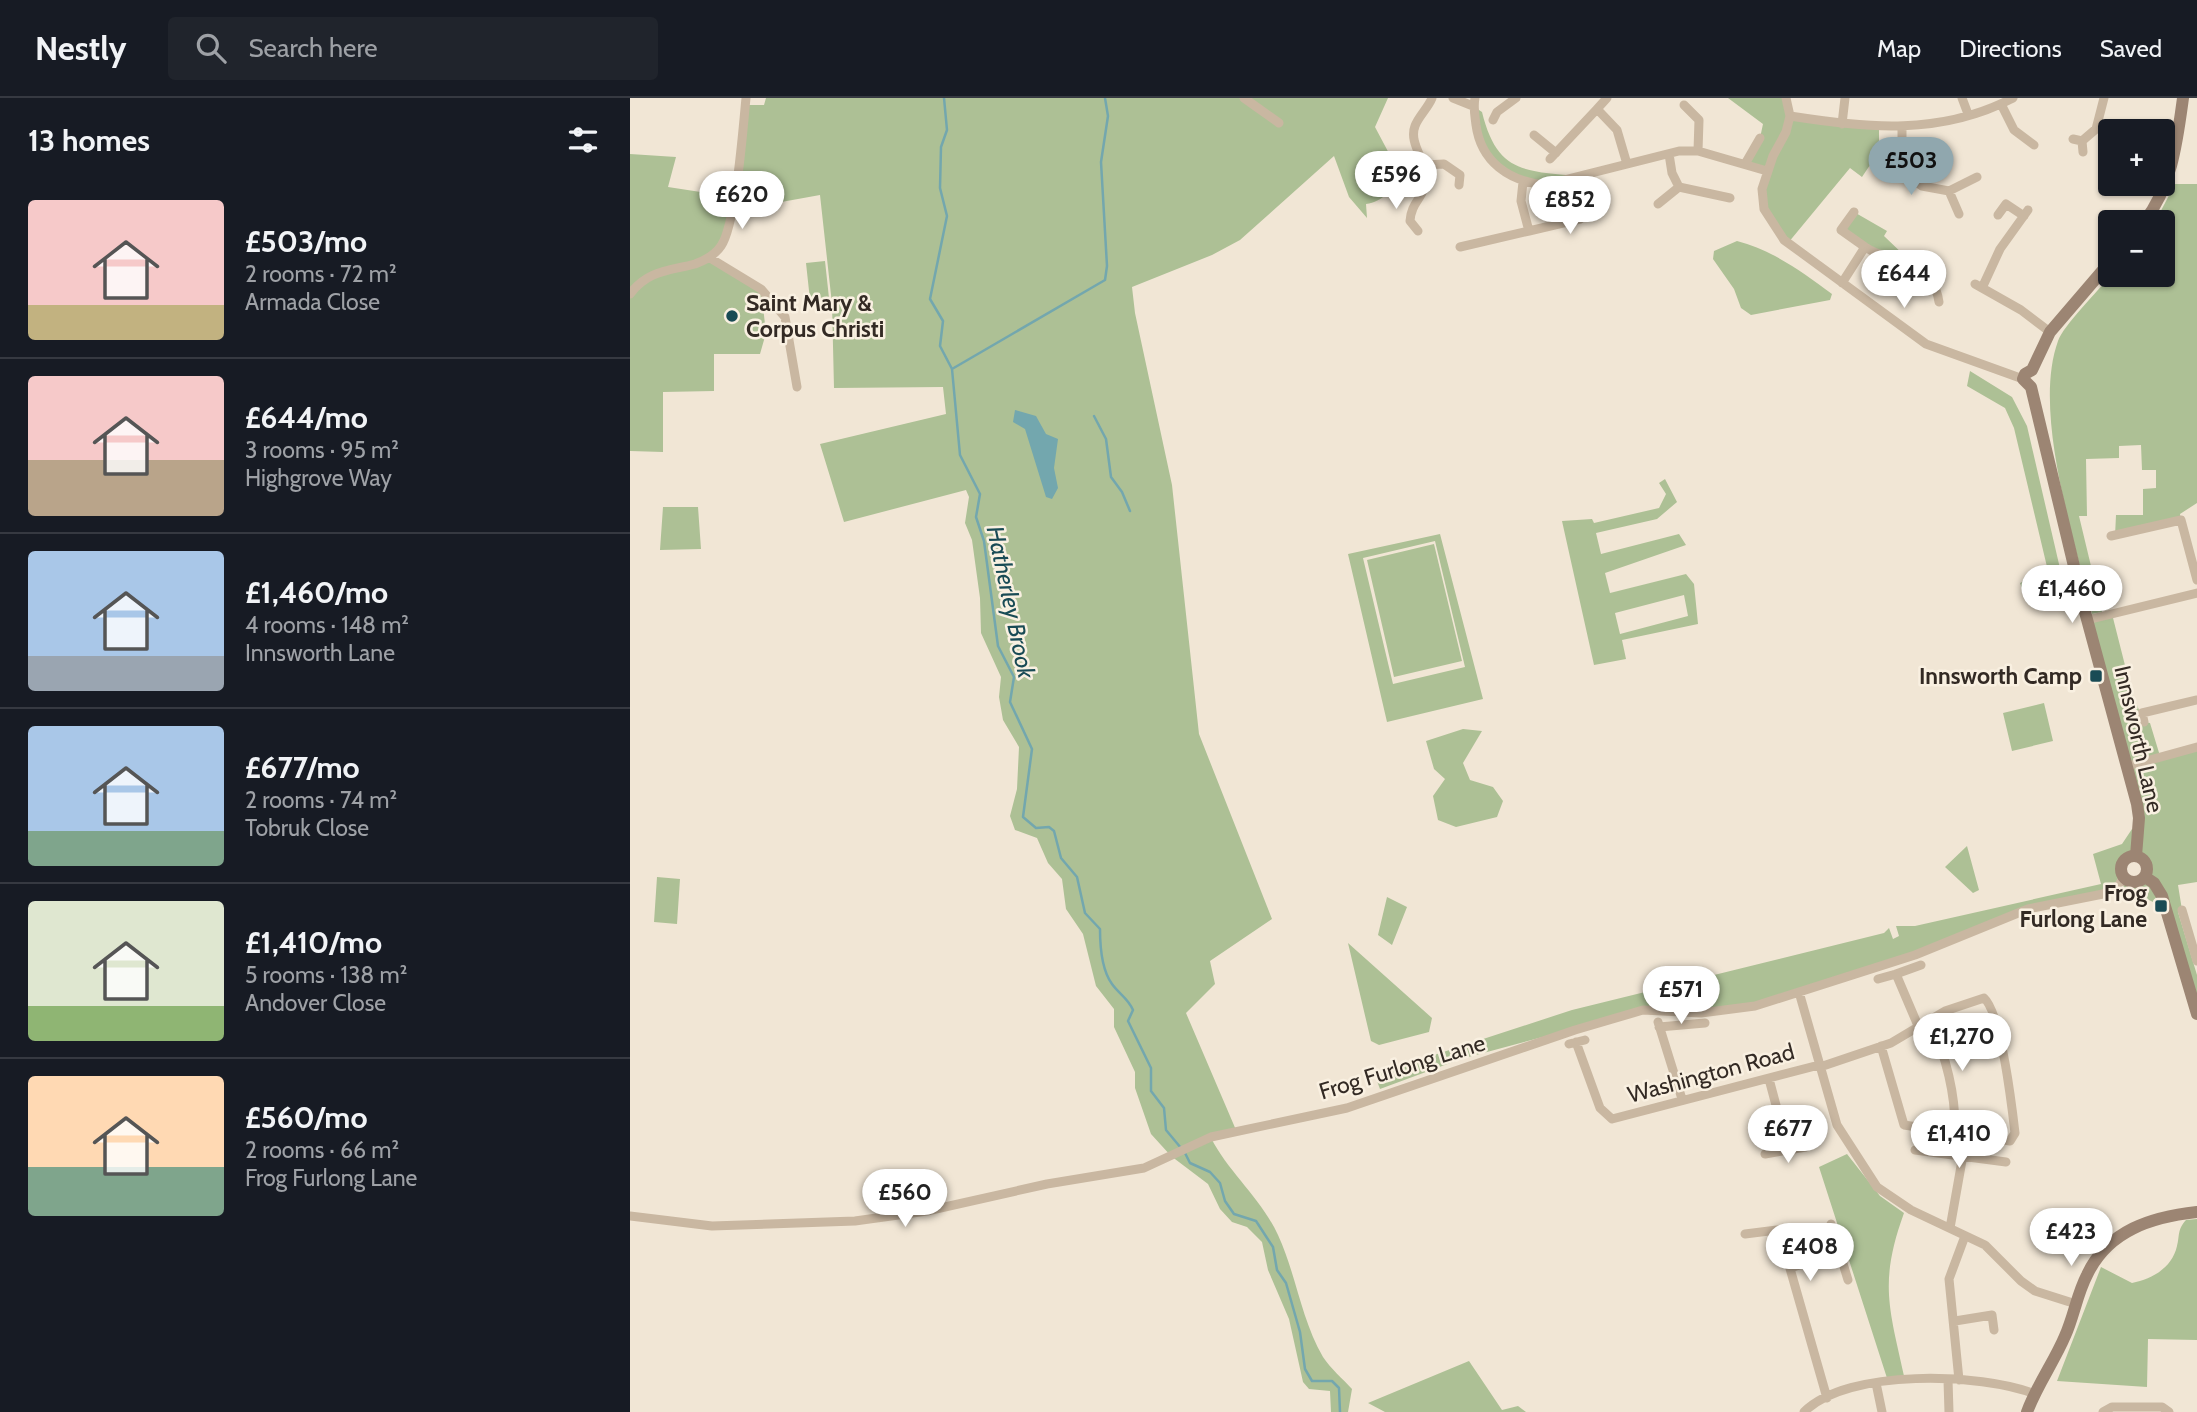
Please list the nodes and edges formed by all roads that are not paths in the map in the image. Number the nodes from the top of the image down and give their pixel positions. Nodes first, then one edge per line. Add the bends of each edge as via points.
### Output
1 (746, 98) edge
2 (1244, 98) edge
3 (1432, 98) edge
4 (1452, 98) edge
5 (1516, 98) edge
6 (1607, 98) edge
7 (1786, 98) edge
8 (1845, 98) edge
9 (1962, 98) edge
10 (2013, 98) edge
11 (2104, 98) edge
12 (2183, 98) edge
13 (1474, 102) edge
14 (2001, 104) junction
15 (1684, 105) dead end
16 (1597, 109) junction
17 (1494, 113) dead end
18 (1968, 114) junction
19 (1790, 117) junction
20 (1279, 123) dead end
21 (1842, 124) junction
22 (1902, 128) junction
23 (1534, 135) dead end
24 (1760, 138) dead end
25 (2034, 145) dead end
26 (1698, 151) junction
27 (2083, 152) dead end
28 (1668, 153) junction
29 (1628, 164) junction
30 (1745, 164) junction
31 (1425, 165) junction
32 (1767, 171) junction
33 (1963, 171) dead end
34 (1401, 176) dead end
35 (1461, 177) dead end
36 (1426, 180) junction
37 (1523, 182) junction
38 (1679, 187) junction
39 (1949, 191) junction
40 (1725, 194) dead end
41 (1658, 204) dead end
42 (2152, 210) edge
43 (1854, 212) dead end
44 (1593, 214) dead end
45 (1959, 215) dead end
46 (1998, 215) dead end
47 (1418, 231) dead end
48 (1529, 231) junction
49 (1466, 243) dead end
50 (1866, 247) junction
51 (710, 258) junction
52 (2098, 276) edge
53 (1842, 284) junction
54 (630, 295) edge
55 (1941, 296) dead end
56 (2050, 332) junction
57 (2029, 379) junction
58 (797, 387) dead end
59 (2111, 536) dead end
60 (2197, 580) edge
61 (2197, 593) edge
62 (2087, 620) junction
63 (2197, 700) edge
64 (2144, 722) dead end
65 (2197, 747) edge
66 (2128, 766) junction
67 (2136, 856) junction
68 (2124, 876) junction
69 (2145, 877) junction
70 (2182, 910) dead end
71 (2197, 961) edge
72 (1921, 965) dead end
73 (1896, 974) junction
74 (1878, 979) dead end
75 (1799, 992) junction
76 (2197, 1014) edge
77 (1930, 1022) junction
78 (1705, 1023) dead end
79 (1919, 1028) junction
80 (1577, 1042) dead end
81 (1881, 1046) junction
82 (1819, 1066) junction
83 (1769, 1079) junction
84 (1682, 1099) junction
85 (1955, 1133) junction
86 (1806, 1147) dead end
87 (1788, 1150) junction
88 (1916, 1150) dead end
89 (1765, 1154) dead end
90 (1963, 1155) junction
91 (2006, 1162) dead end
92 (2197, 1212) edge
93 (630, 1216) edge
94 (1831, 1224) dead end
95 (1950, 1228) junction
96 (1745, 1234) dead end
97 (1965, 1236) junction
98 (1840, 1252) junction
99 (1790, 1268) junction
100 (1848, 1280) dead end
101 (2076, 1304) junction
102 (1955, 1321) junction
103 (1994, 1330) dead end
104 (1948, 1380) junction
105 (1959, 1380) junction
106 (1876, 1383) junction
107 (2035, 1394) junction
108 (1827, 1398) junction
109 (1804, 1412) edge
110 (1882, 1412) edge
111 (1949, 1412) edge
112 (2027, 1412) edge
113 (2104, 1412) edge
114 (2169, 1412) edge

1 - 51 street via 728,226 722,245
2 - 20 street
3 - 31 street via 1415,125 1414,138
4 - 13 street
5 - 17 street
6 - 16 street
7 - 19 street
8 - 21 street
9 - 18 street
10 - 14 street
11 - 27 street via 2096,129 2077,140
12 - 42 street via 2172,162
13 - 37 street via 1478,139 1487,156 1504,173
14 - 18 street
14 - 25 street via 2012,133
15 - 26 street via 1699,120
16 - 23 street via 1553,156
16 - 29 street via 1617,130
18 - 22 street
19 - 21 street
19 - 32 street
21 - 22 street
22 - 39 street via 1902,157 1909,177 1922,186
24 - 30 street
26 - 28 street
26 - 30 street
28 - 29 street
28 - 38 street
29 - 37 street via 1544,185
30 - 32 street
31 - 35 street via 1444,164
31 - 36 street
32 - 53 street via 1762,189 1772,225 1784,240
33 - 39 street via 1972,179
34 - 36 street
36 - 47 street via 1407,223
37 - 48 street via 1521,201
38 - 40 street
38 - 41 street
39 - 45 street
43 - 50 street via 1838,233
44 - 48 street
46 - 56 street via 2006,204 2026,213 1979,286
48 - 49 street
50 - 53 street
50 - 55 street via 1881,257 1907,258 1921,266
51 - 54 street via 652,273
51 - 58 street via 761,289 785,317
52 - 56 street
53 - 57 street via 1926,344
56 - 57 street
57 - 62 street, Innsworth Lane
59 - 60 street via 2181,520
61 - 62 street
62 - 66 street, Innsworth Lane
63 - 64 street via 2142,713
65 - 66 street
66 - 67 street, Innsworth Lane via 2140,818
67 - 68 street via 2122,864
67 - 69 street via 2145,862
68 - 69 street via 2133,881
68 - 75 street, Frog Furlong Lane via 2119,886 2103,894 2028,909 1915,956
69 - 76 street via 2162,896
70 - 71 street
72 - 73 street
73 - 74 street
73 - 79 street
75 - 82 street
75 - 93 street, Frog Furlong Lane via 1733,1011 1643,1010 1347,1108 1236,1130 1144,1168 927,1211 855,1221 712,1226
77 - 79 street, Washington Road
77 - 85 street via 1956,1109
77 - 85 street, Washington Road via 1945,1011 1987,999 2004,1060 2015,1133 2010,1140
78 - 84 street via 1658,1025
79 - 81 street, Washington Road
80 - 84 street, Washington Road via 1600,1108 1612,1119
81 - 82 street, Washington Road
81 - 85 street via 1904,1125
82 - 83 street, Washington Road
82 - 95 street via 1837,1125 1871,1179 1895,1201
83 - 84 street, Washington Road
83 - 87 street
86 - 87 street
87 - 89 street
88 - 90 street
90 - 91 street
90 - 95 street
92 - 101 street via 2153,1219 2121,1235 2092,1266
94 - 98 street
95 - 97 street
96 - 99 street via 1777,1230
97 - 101 street via 1993,1250 2029,1287
97 - 102 street via 1950,1279
98 - 99 street
98 - 100 street
99 - 108 street
101 - 107 street via 2064,1339
102 - 103 street via 1992,1315
102 - 105 street
104 - 105 street
104 - 106 street
104 - 111 street
105 - 107 street via 2006,1384
106 - 108 street
106 - 110 street
107 - 112 street
108 - 109 street
113 - 114 street via 2162,1407

